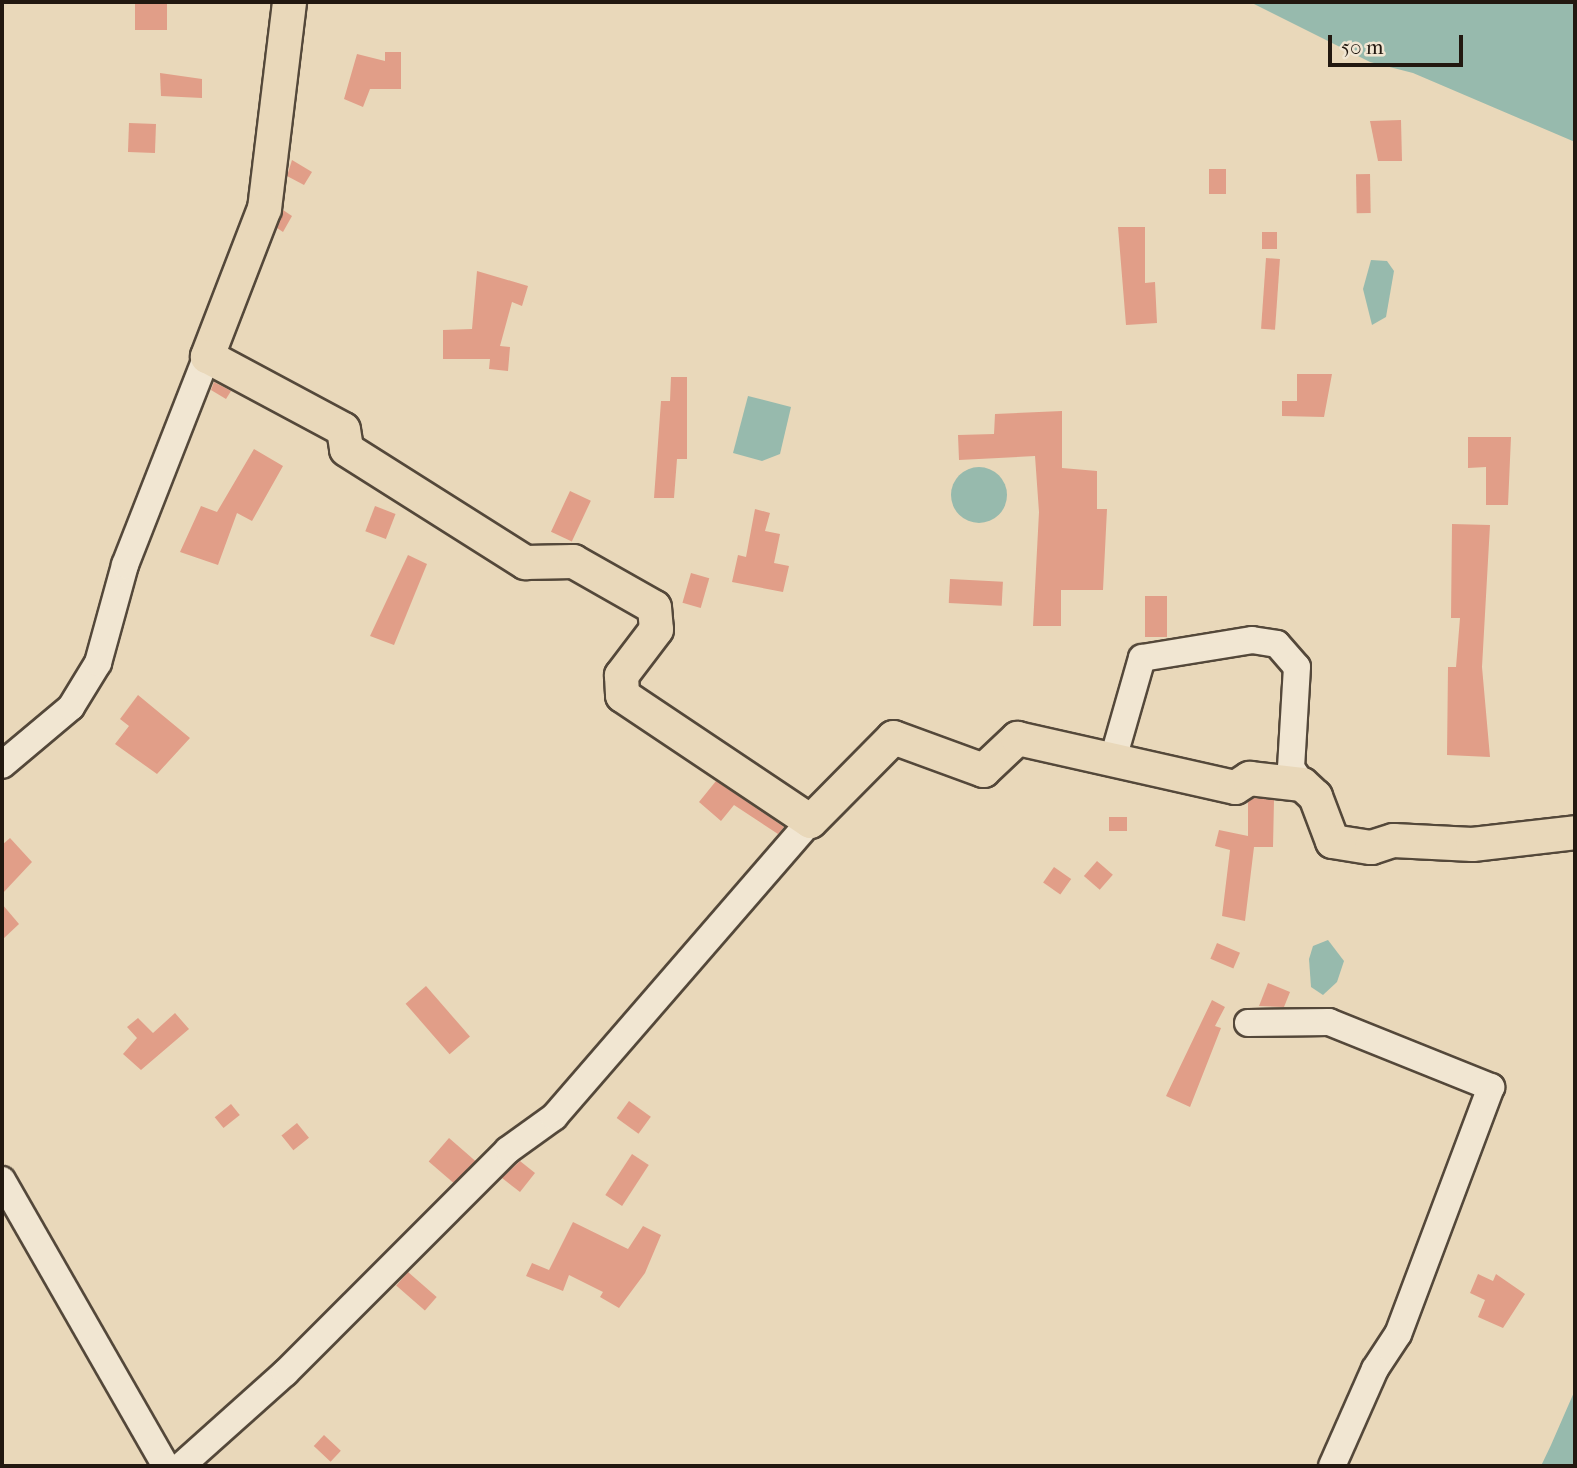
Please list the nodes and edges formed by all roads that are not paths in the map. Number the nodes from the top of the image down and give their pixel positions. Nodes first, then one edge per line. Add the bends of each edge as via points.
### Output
1 (289, 2) edge
2 (207, 356) junction
3 (1112, 759) junction
4 (2, 765) edge
5 (1302, 784) junction
6 (810, 821) junction
7 (1575, 832) edge
8 (1248, 1023) dead end
9 (2, 1180) edge
10 (166, 1466) edge
11 (181, 1466) edge
12 (1332, 1466) edge

1 - 2 main road via 264,208
2 - 4 street via 125,565 98,663 71,707
2 - 6 main road via 343,429 346,449 525,562 573,561 654,607 656,629 621,675 622,695
3 - 5 main road via 1235,787 1249,778
3 - 5 street via 1142,658 1252,640 1277,644 1297,667 1291,768
3 - 6 main road via 1017,738 983,770 893,737
5 - 7 main road via 1315,796 1332,842 1371,848 1393,840 1472,845
6 - 11 street via 554,1117 508,1150 285,1373
8 - 12 street via 1329,1022 1491,1087 1398,1334 1375,1369
9 - 10 street

